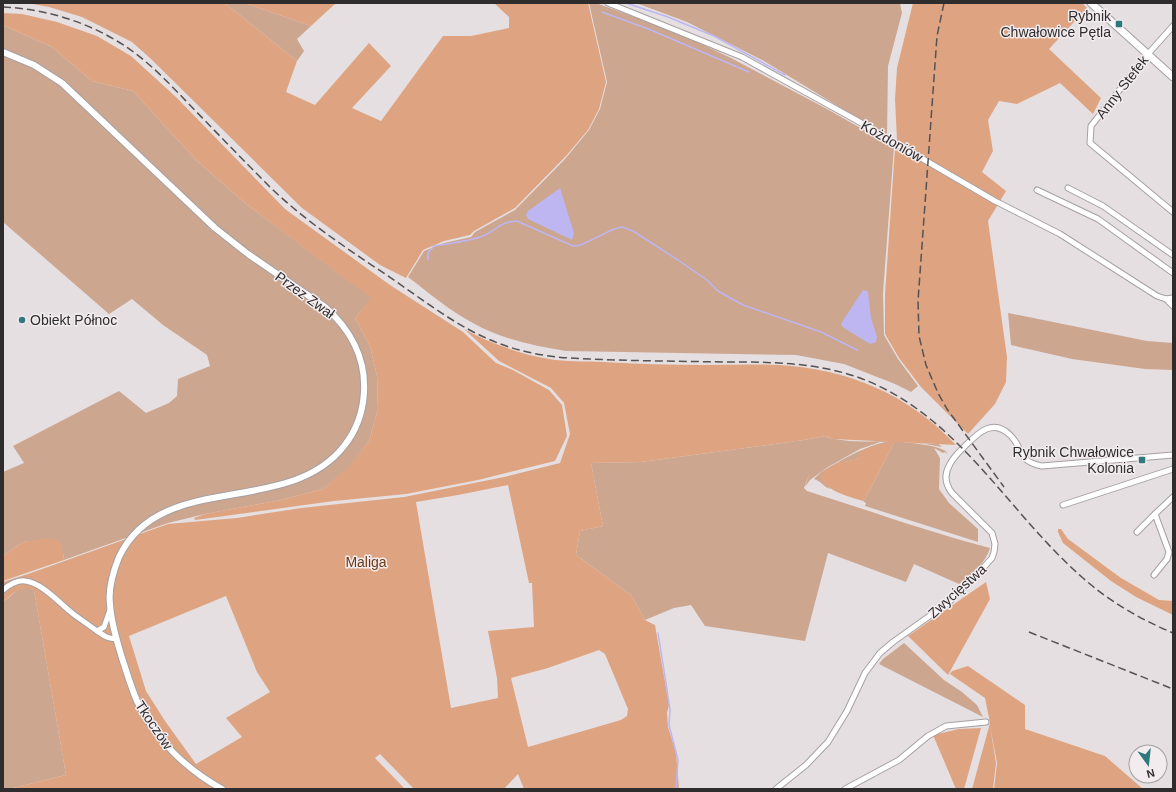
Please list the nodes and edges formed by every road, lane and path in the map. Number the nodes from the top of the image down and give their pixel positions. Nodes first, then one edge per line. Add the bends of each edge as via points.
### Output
1 (608, 3) edge
2 (1090, 3) edge
3 (1173, 26) edge
4 (3, 52) edge
5 (1148, 54) junction
6 (1173, 77) edge
7 (1068, 188) dead end
8 (1037, 190) dead end
9 (1173, 212) edge
10 (1173, 255) edge
11 (1173, 273) edge
12 (1173, 298) edge
13 (1166, 299) junction
14 (1173, 306) edge
15 (1173, 454) edge
16 (1173, 469) edge
17 (1173, 497) edge
18 (1063, 505) dead end
19 (1155, 514) junction
20 (1137, 532) dead end
21 (1154, 574) dead end
22 (3, 590) edge
23 (110, 606) junction
24 (98, 631) junction
25 (116, 638) junction
26 (986, 722) dead end
27 (222, 789) edge
28 (776, 789) edge
29 (845, 789) edge

1 - 13 street, Kożdoniów via 742,56 994,201 1060,234 1157,296
2 - 5 main road
3 - 5 street, Anny Stefek
4 - 23 street, Przez Zwał via 52,76 215,228 332,312 349,334 362,365 362,407 349,439 335,457 318,470 297,480 187,504 154,518 134,535 121,554 110,585
5 - 6 main road
5 - 9 street, Anny Stefek via 1091,126 1090,143
7 - 10 street via 1103,206
8 - 11 street via 1098,219
12 - 13 street
13 - 14 street
15 - 28 street, Zwycięstwa via 1042,466 1022,456 1013,438 1005,431 992,428 979,432 955,456 948,467 946,479 952,493 992,533 995,544 992,558 949,602 880,653 865,673 844,717 828,742 806,765
16 - 18 street
17 - 19 street
19 - 20 street
19 - 21 street via 1169,552 1165,562
22 - 24 street via 18,581 32,582
23 - 24 street via 104,626
23 - 25 street, Przez Zwał
24 - 25 street via 110,638
25 - 27 street, Tkoczów via 134,693 152,726 183,762
26 - 29 street via 946,726 928,736 899,760

